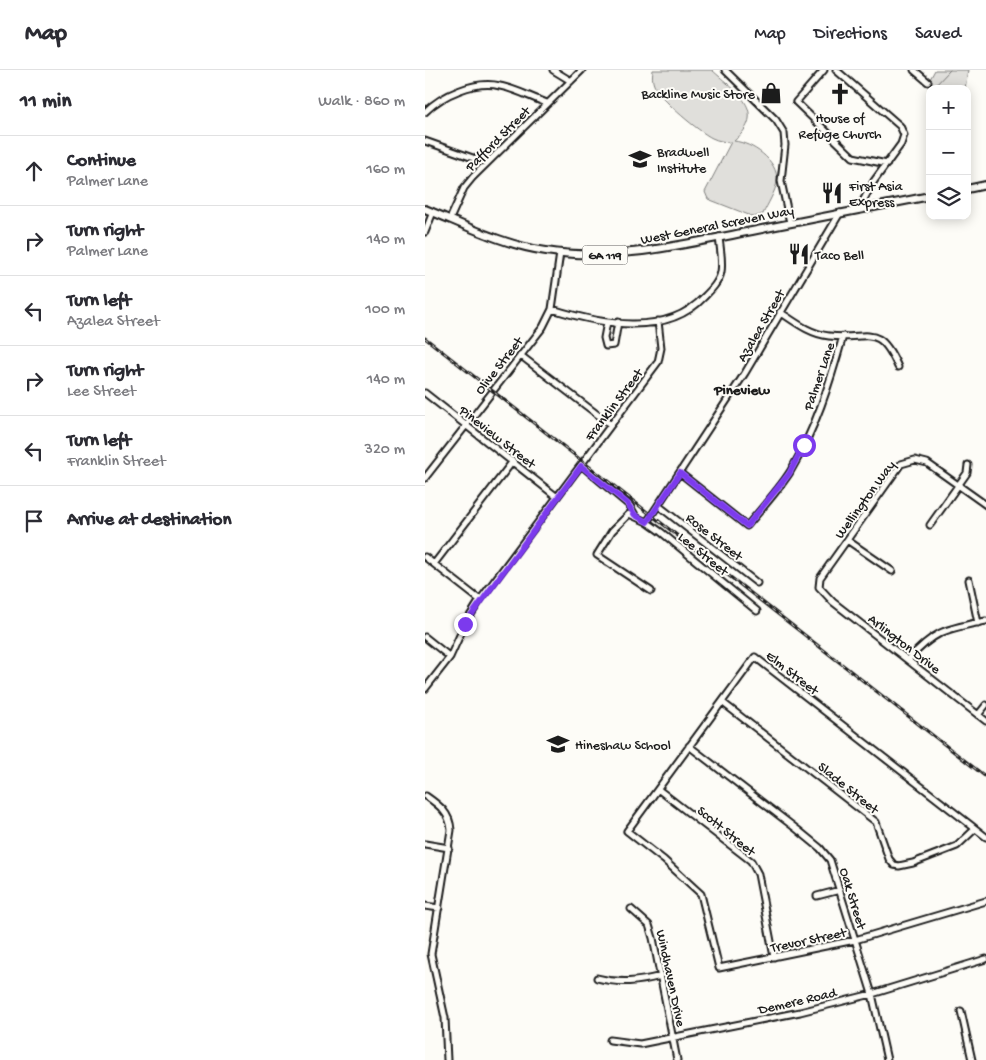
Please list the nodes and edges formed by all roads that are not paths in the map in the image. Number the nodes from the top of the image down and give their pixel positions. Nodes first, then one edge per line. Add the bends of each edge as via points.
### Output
1 (553, 70) edge
2 (582, 70) edge
3 (725, 70) edge
4 (824, 70) edge
5 (836, 70) edge
6 (914, 70) edge
7 (571, 81) junction
8 (928, 82) dead end
9 (547, 104) junction
10 (425, 112) edge
11 (425, 141) edge
12 (487, 162) junction
13 (887, 164) junction
14 (986, 185) edge
15 (971, 188) edge
16 (926, 197) edge
17 (425, 209) edge
18 (858, 210) junction
19 (433, 212) junction
20 (840, 213) junction
21 (450, 219) junction
22 (790, 223) junction
23 (425, 232) edge
24 (719, 237) junction
25 (560, 253) junction
26 (552, 309) junction
27 (780, 312) junction
28 (658, 321) junction
29 (607, 322) junction
30 (618, 322) junction
31 (843, 336) junction
32 (520, 355) junction
33 (898, 367) dead end
34 (425, 393) edge
35 (466, 425) junction
36 (611, 425) junction
37 (513, 461) junction
38 (581, 466) junction
39 (968, 466) dead end
40 (680, 473) junction
41 (425, 478) edge
42 (958, 486) junction
43 (557, 497) junction
44 (986, 505) edge
45 (659, 506) junction
46 (635, 515) junction
47 (647, 522) junction
48 (930, 525) dead end
49 (847, 540) junction
50 (425, 557) edge
51 (434, 564) junction
52 (892, 571) dead end
53 (820, 578) joint
54 (969, 580) dead end
55 (757, 583) dead end
56 (651, 591) dead end
57 (480, 600) junction
58 (757, 611) dead end
59 (986, 621) edge
60 (978, 623) junction
61 (425, 637) edge
62 (450, 657) junction
63 (908, 660) junction
64 (425, 689) edge
65 (722, 702) junction
66 (986, 706) edge
67 (978, 716) junction
68 (986, 721) edge
69 (689, 746) junction
70 (659, 790) junction
71 (426, 796) edge
72 (975, 829) junction
73 (986, 837) edge
74 (425, 844) edge
75 (449, 848) junction
76 (840, 890) junction
77 (817, 896) dead end
78 (986, 901) edge
79 (425, 906) edge
80 (439, 908) junction
81 (631, 909) dead end
82 (855, 940) junction
83 (428, 955) edge
84 (774, 957) junction
85 (986, 960) edge
86 (719, 968) joint
87 (661, 976) junction
88 (597, 978) dead end
89 (872, 994) junction
90 (961, 1011) dead end
91 (673, 1036) junction
92 (610, 1040) dead end
93 (447, 1060) edge
94 (677, 1060) edge
95 (887, 1060) edge
96 (972, 1060) edge

1 - 7 street
2 - 7 street, Pafford Street
3 - 22 street via 776,120 784,133 781,181
4 - 13 street via 796,102 853,157
5 - 13 street via 900,126 901,144
6 - 8 street
7 - 9 street, Pafford Street
9 - 10 street via 499,86 479,86 449,95 433,103
9 - 12 street, Pafford Street
11 - 12 street
12 - 21 street, Pafford Street via 465,188
13 - 18 street
14 - 15 main road
16 - 18 main road, West General Screven Way / GA 119
17 - 19 main road, West General Screven Way / GA 119
18 - 20 main road, West General Screven Way / GA 119
19 - 21 main road, West General Screven Way / GA 119
19 - 23 street
20 - 22 main road, West General Screven Way / GA 119
20 - 27 street, Azalea Street
21 - 25 main road, West General Screven Way / GA 119 via 504,241
22 - 24 main road, West General Screven Way / GA 119
24 - 25 main road, West General Screven Way / GA 119 via 620,254
24 - 28 street via 722,267 714,286 689,310
25 - 26 street, Olive Street
26 - 29 street
26 - 32 street, Olive Street via 543,327
27 - 31 street via 817,334
27 - 40 street, Azalea Street
28 - 30 street
28 - 36 street, Franklin Street via 661,348 658,362
29 - 30 street
29 - 30 street via 606,346 614,345
31 - 33 street via 867,335 887,343
31 - 40 street, Palmer Lane via 829,388 804,445 789,474 747,526
32 - 35 street, Olive Street
32 - 36 street
34 - 35 street, Pineview Street
35 - 37 street, Pineview Street
35 - 41 street, Olive Street
36 - 38 street, Franklin Street
37 - 43 street, Pineview Street
37 - 51 street
38 - 43 street, Franklin Street
38 - 46 street, Lee Street via 627,503
39 - 42 street
40 - 45 street, Azalea Street
42 - 44 street, Wellington Way
42 - 48 street
42 - 49 street, Wellington Way via 927,463 915,460 901,464
43 - 57 street, Franklin Street
45 - 47 street, Azalea Street
45 - 55 street, Rose Street
46 - 47 street, Lee Street
46 - 56 street via 623,518 597,555
47 - 58 street, Lee Street
49 - 52 street
49 - 53 street, Wellington Way
50 - 51 street
51 - 57 street
53 - 63 street, Arlington Drive via 819,587 833,602
54 - 60 street
57 - 62 street, Franklin Street
59 - 60 street
60 - 63 street via 960,625 937,634 922,644
61 - 62 street
62 - 64 street, Franklin Street
63 - 67 street, Arlington Drive
65 - 69 street, Elm Street
65 - 72 street, Slade Street via 875,822 894,865 913,863 957,846
65 - 72 street, Elm Street via 755,657
66 - 67 street
67 - 68 street, Arlington Drive
69 - 70 street, Elm Street
69 - 76 street, Oak Street via 821,848 830,860
70 - 84 street, Scott Street via 751,862 758,874
70 - 86 street, Elm Street via 627,831 701,894
71 - 75 street via 449,816
72 - 73 street, Elm Street
74 - 75 street
75 - 80 street
76 - 77 street
76 - 82 street, Oak Street
78 - 82 street, Trevor Street
79 - 80 street
80 - 83 street
81 - 87 street, Windhaven Drive via 649,925
82 - 84 street, Trevor Street
82 - 89 street, Oak Street
83 - 93 street via 445,1018
84 - 86 street, Trevor Street
85 - 89 street, Demere Road
87 - 88 street via 625,983
87 - 91 street, Windhaven Drive
89 - 91 street, Demere Road via 800,1012
89 - 95 street, Oak Street
90 - 96 street
91 - 92 street, Demere Road via 640,1044
91 - 94 street, Windhaven Drive

